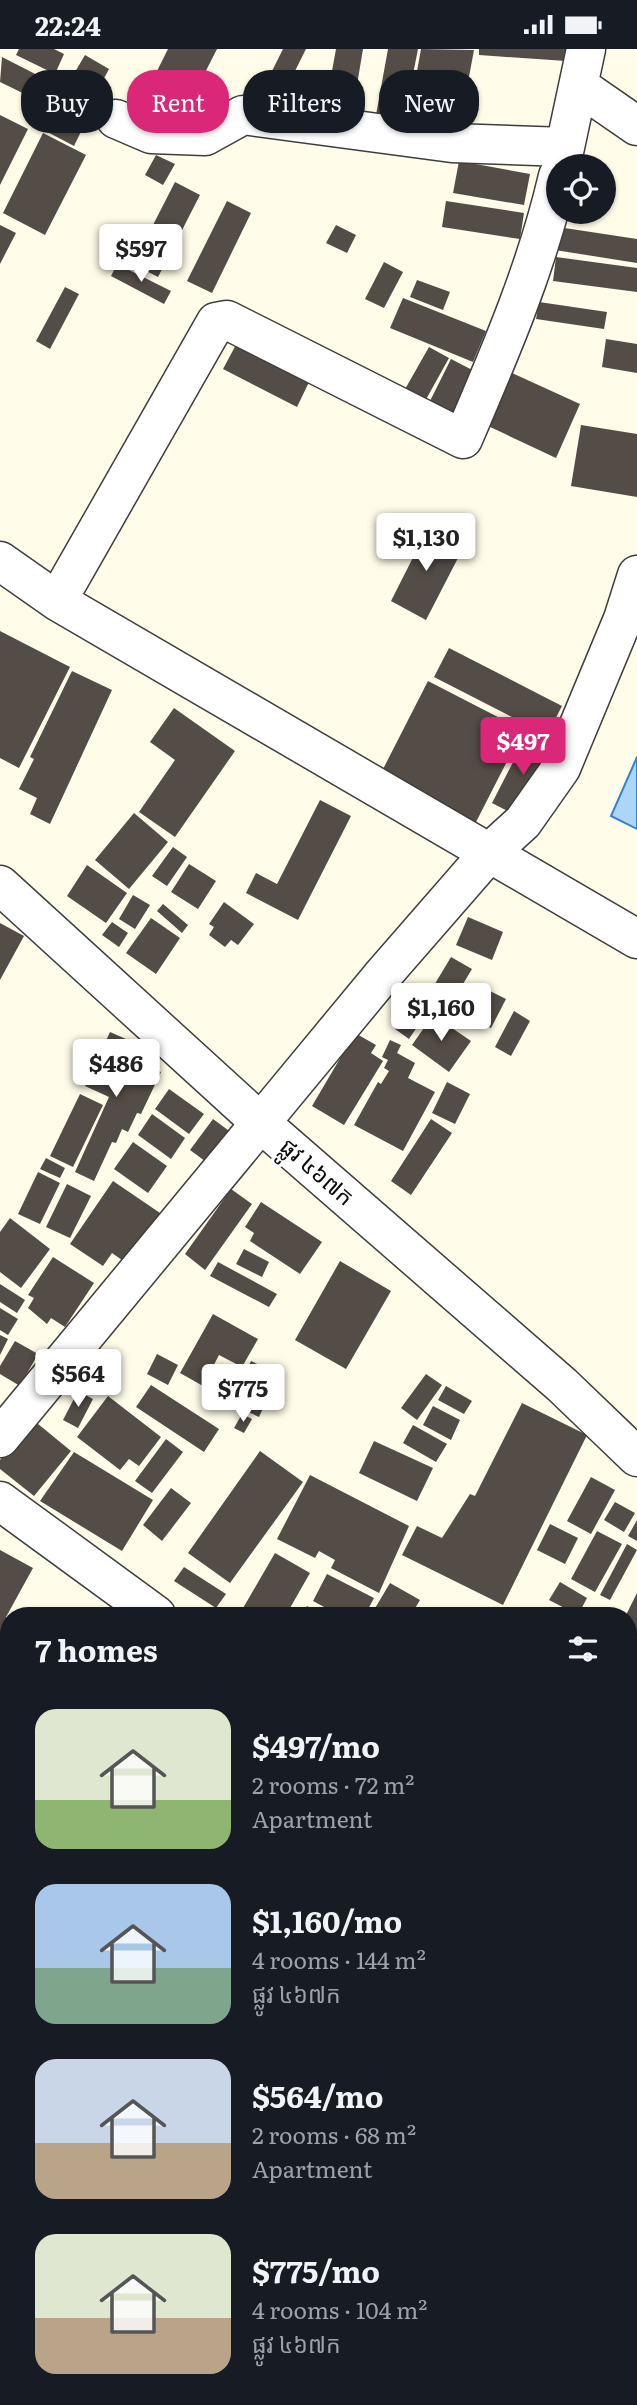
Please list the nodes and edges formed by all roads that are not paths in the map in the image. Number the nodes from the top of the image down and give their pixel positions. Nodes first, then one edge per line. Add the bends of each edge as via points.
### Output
1 (586, 49) edge
2 (579, 86) junction
3 (116, 119) dead end
4 (637, 126) edge
5 (563, 154) edge
6 (546, 160) edge
7 (546, 223) edge
8 (0, 561) edge
9 (637, 575) edge
10 (57, 601) junction
11 (489, 853) junction
12 (0, 885) edge
13 (637, 939) edge
14 (262, 1124) junction
15 (0, 1438) edge
16 (637, 1457) edge
17 (0, 1501) edge
18 (145, 1607) edge

1 - 2 street
2 - 4 street
2 - 5 street
3 - 6 street via 151,134 205,136 243,115
7 - 10 street via 506,339 463,439 227,320 216,322
8 - 10 street
9 - 11 street via 561,768 523,822
10 - 11 street
11 - 13 street
11 - 14 street
12 - 14 street, ផ្លូវ ៤៦៧ក
14 - 15 street
14 - 16 street, ផ្លូវ ៤៦៧ក via 562,1385
17 - 18 street

